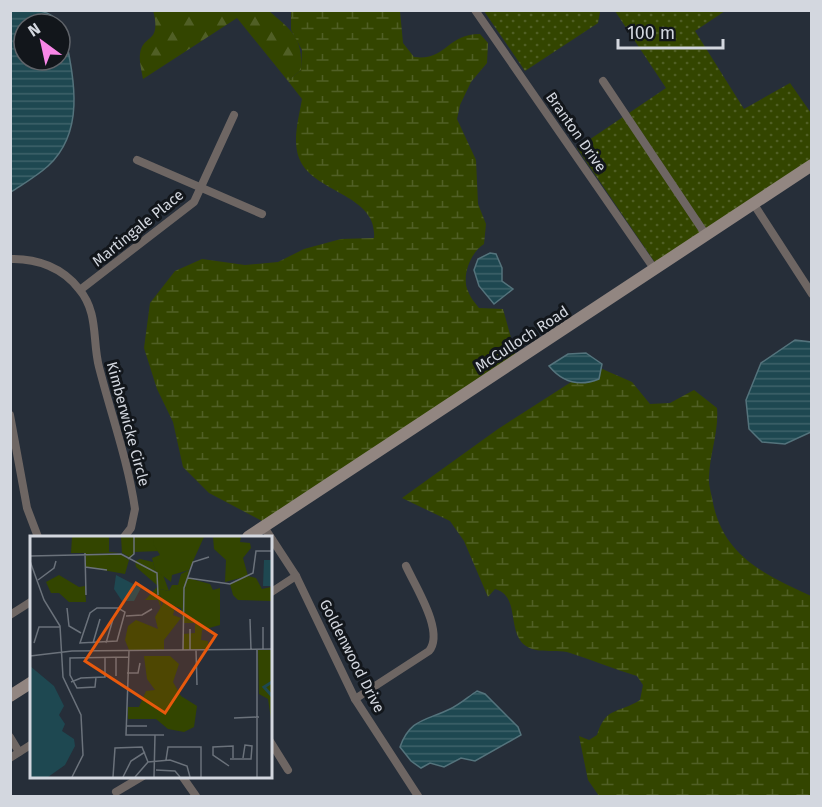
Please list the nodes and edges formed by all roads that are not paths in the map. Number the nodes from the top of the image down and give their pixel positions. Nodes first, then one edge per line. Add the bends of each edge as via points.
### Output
1 (475, 10) edge
2 (603, 81) dead end
3 (234, 116) dead end
4 (137, 160) dead end
5 (812, 165) edge
6 (202, 187) junction
7 (753, 203) junction
8 (262, 214) dead end
9 (706, 235) junction
10 (10, 259) edge
11 (655, 270) junction
12 (81, 290) junction
13 (812, 294) edge
14 (10, 415) edge
15 (264, 527) junction
16 (39, 536) edge
17 (125, 536) edge
18 (250, 536) edge
19 (270, 536) edge
20 (272, 539) edge
21 (406, 566) dead end
22 (296, 576) junction
23 (272, 592) edge
24 (30, 602) edge
25 (10, 615) edge
26 (30, 683) edge
27 (10, 696) edge
28 (355, 699) junction
29 (10, 738) edge
30 (272, 744) edge
31 (30, 745) edge
32 (19, 752) junction
33 (10, 758) edge
34 (288, 770) dead end
35 (141, 777) edge
36 (183, 777) edge
37 (116, 792) dead end
38 (196, 796) edge
39 (418, 796) edge

1 - 11 street, Branton Drive
2 - 9 street
3 - 6 street, Martingale Place
4 - 6 street
5 - 7 street, McCulloch Road
6 - 8 street
6 - 12 street, Martingale Place via 185,212
7 - 9 street, McCulloch Road
7 - 13 street
9 - 11 street, McCulloch Road
10 - 12 street, Kimberwicke Circle via 55,268
11 - 15 street, McCulloch Road
12 - 17 street, Kimberwicke Circle via 92,313 98,364 133,494 134,518
14 - 16 street via 27,508
15 - 18 street, McCulloch Road
15 - 19 street, Goldenwood Drive
20 - 22 street, Goldenwood Drive
21 - 28 street via 435,629 435,645
22 - 23 street
22 - 28 street, Goldenwood Drive
24 - 25 street
26 - 27 street
28 - 39 street, Goldenwood Drive
29 - 32 street
30 - 34 street
31 - 32 street
32 - 33 street
35 - 37 street
36 - 38 street

